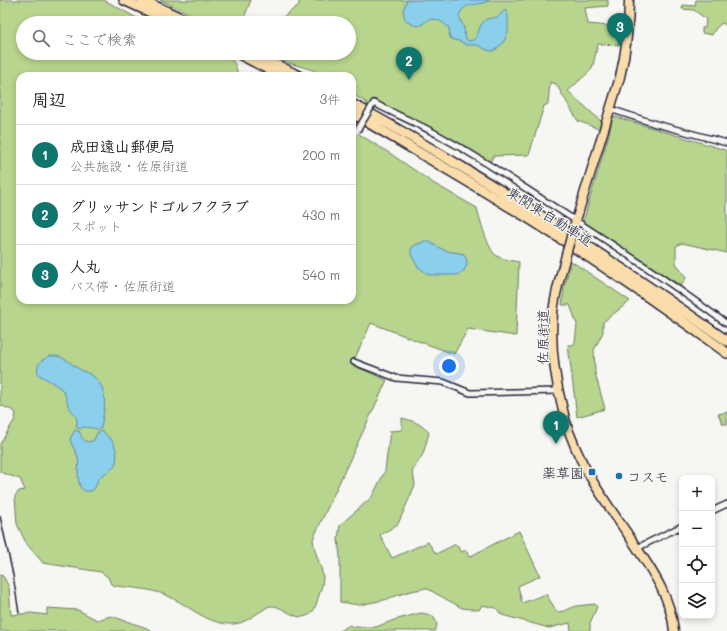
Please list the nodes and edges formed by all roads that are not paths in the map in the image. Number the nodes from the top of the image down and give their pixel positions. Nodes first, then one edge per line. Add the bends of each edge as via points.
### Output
1 (124, 0) edge
2 (142, 0) edge
3 (629, 0) edge
4 (159, 16) edge
5 (177, 16) edge
6 (251, 60) edge
7 (267, 60) edge
8 (274, 72) edge
9 (291, 72) edge
10 (356, 106) edge
11 (610, 109) junction
12 (356, 115) edge
13 (357, 131) dead end
14 (727, 144) edge
15 (575, 224) junction
16 (727, 324) edge
17 (727, 342) edge
18 (727, 353) edge
19 (354, 362) dead end
20 (558, 391) junction
21 (727, 504) edge
22 (715, 510) edge
23 (679, 527) edge
24 (637, 548) junction
25 (674, 631) edge

1 - 4 highway
2 - 5 highway
3 - 11 highway, 佐原街道 via 622,66
6 - 8 highway
7 - 9 highway
10 - 17 highway, 東関東自動車道 via 505,192 629,273
11 - 14 street
11 - 15 highway, 佐原街道
12 - 18 highway, 東関東自動車道 via 550,232 669,310
13 - 15 street, bridge via 374,104 410,120 474,155
15 - 16 street
15 - 20 highway, 佐原街道, bridge via 560,277 554,312 554,356
19 - 20 street via 396,378 443,382 470,393
20 - 24 highway, 佐原街道 via 571,438 579,454 600,492
21 - 22 street
23 - 24 street
24 - 25 highway, 佐原街道 via 660,586 670,611

